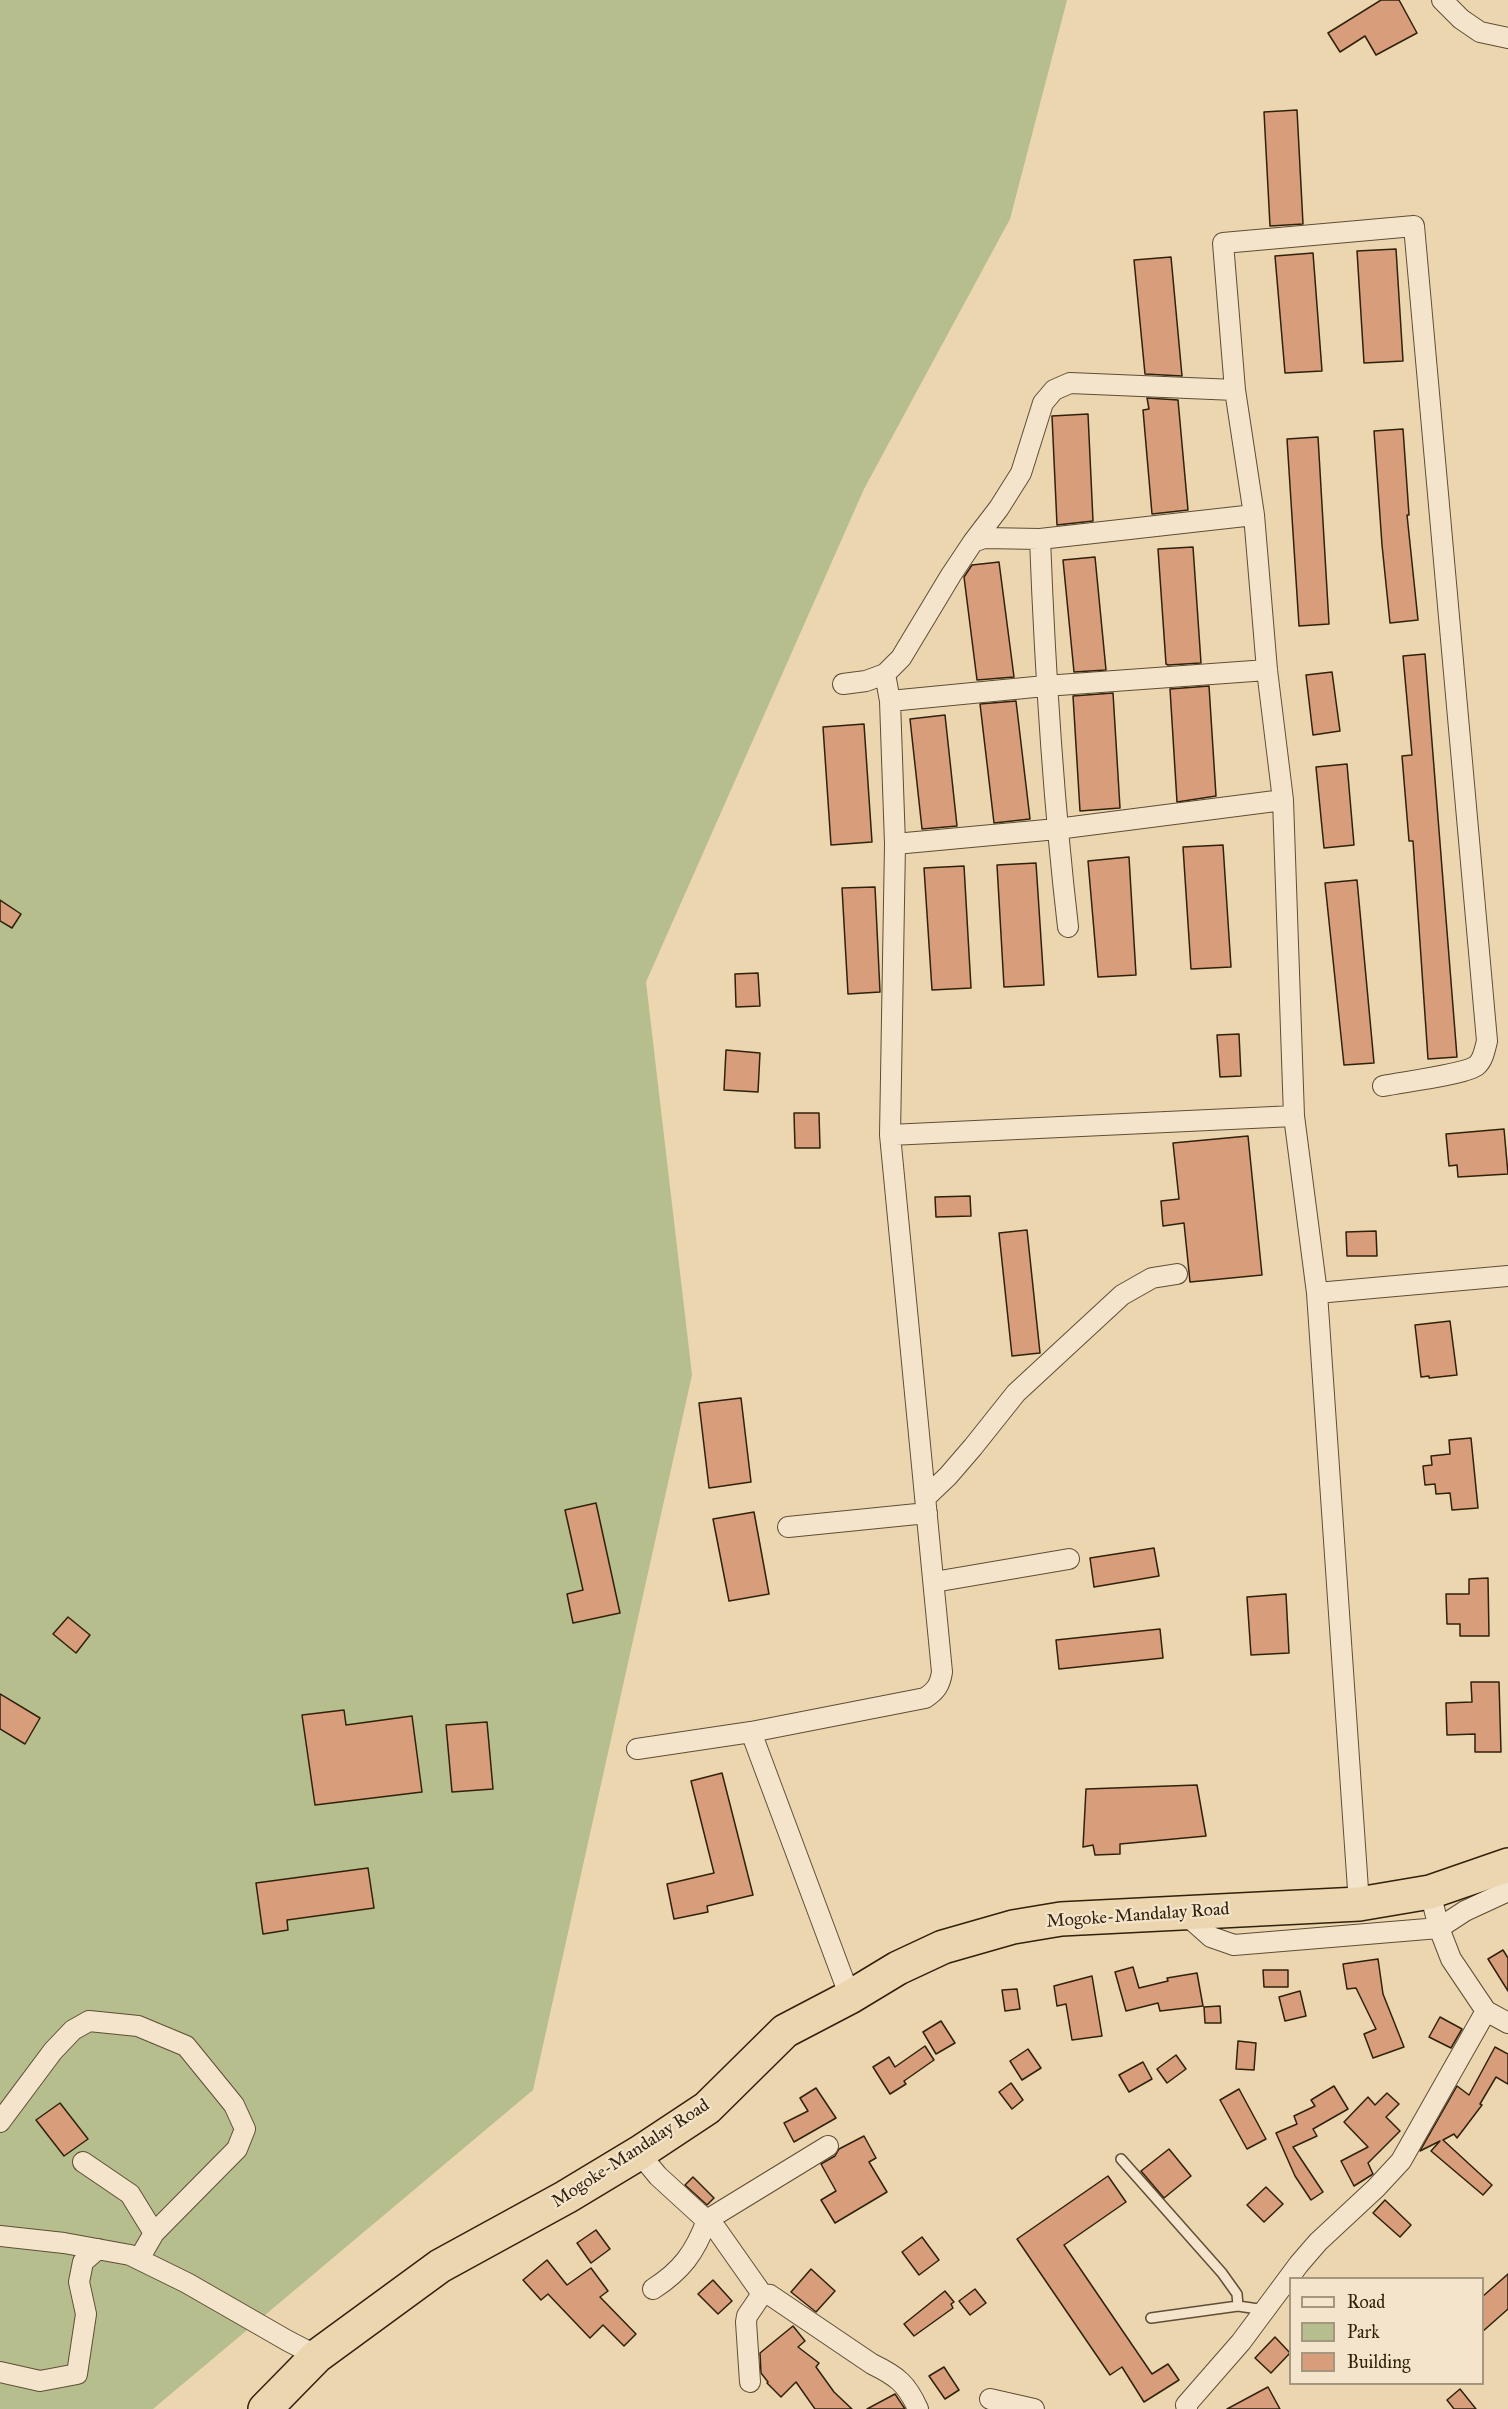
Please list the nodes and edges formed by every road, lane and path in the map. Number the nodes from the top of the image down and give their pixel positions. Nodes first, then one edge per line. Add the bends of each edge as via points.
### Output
1 (1442, 0) edge
2 (1508, 38) edge
3 (1235, 390) junction
4 (1254, 515) junction
5 (1040, 538) junction
6 (973, 542) junction
7 (1267, 670) junction
8 (885, 674) junction
9 (843, 684) dead end
10 (1046, 686) junction
11 (890, 701) junction
12 (1282, 800) junction
13 (1057, 829) junction
14 (895, 844) junction
15 (1068, 927) dead end
16 (1383, 1086) dead end
17 (1294, 1116) junction
18 (890, 1135) junction
19 (1177, 1274) dead end
20 (1508, 1276) edge
21 (1317, 1293) junction
22 (926, 1505) junction
23 (788, 1527) dead end
24 (1070, 1559) dead end
25 (934, 1582) junction
26 (751, 1732) junction
27 (637, 1749) dead end
28 (1508, 1865) edge
29 (1508, 1891) edge
30 (1430, 1892) junction
31 (1359, 1904) junction
32 (1184, 1913) junction
33 (1438, 1928) junction
34 (850, 1997) junction
35 (1486, 2011) junction
36 (1508, 2023) edge
37 (0, 2122) edge
38 (828, 2145) dead end
39 (639, 2153) junction
40 (1121, 2159) dead end
41 (83, 2162) dead end
42 (706, 2220) junction
43 (154, 2234) junction
44 (0, 2236) edge
45 (98, 2249) junction
46 (139, 2259) junction
47 (1291, 2277) edge
48 (1289, 2279) edge
49 (653, 2289) dead end
50 (762, 2294) junction
51 (1238, 2306) junction
52 (1265, 2310) junction
53 (1151, 2318) dead end
54 (317, 2356) junction
55 (0, 2372) edge
56 (750, 2382) dead end
57 (990, 2399) dead end
58 (1181, 2408) edge
59 (265, 2409) edge
60 (918, 2409) edge
61 (1034, 2409) edge

1 - 2 street via 1461,20 1480,32
3 - 4 street
3 - 6 street via 1070,383 1054,390 1043,403 1021,473
3 - 16 street via 1223,243 1414,226 1487,1041 1477,1066
4 - 5 street
4 - 7 street
5 - 6 street via 984,538
5 - 10 street
6 - 8 street via 901,658
7 - 10 street
7 - 12 street
8 - 9 street
8 - 11 street
10 - 11 street
10 - 13 street
11 - 14 street
12 - 13 street
12 - 17 street
13 - 14 street
13 - 15 street
14 - 18 street
17 - 18 street
17 - 21 street
18 - 22 street
19 - 22 street via 1152,1278 1122,1294 1016,1393
20 - 21 street
21 - 31 street
22 - 23 street
22 - 25 street
24 - 25 street
25 - 26 street via 942,1672 935,1692 925,1698
26 - 27 street
26 - 34 street
28 - 30 highway, Mogoke-Mandalay Road
29 - 33 street
30 - 31 highway, Mogoke-Mandalay Road
30 - 33 street
31 - 32 highway, Mogoke-Mandalay Road
32 - 33 street via 1211,1937 1234,1945
32 - 34 highway, Mogoke-Mandalay Road via 1061,1918 1013,1927 944,1947 898,1968
33 - 35 street via 1451,1959
34 - 39 highway, Mogoke-Mandalay Road via 785,2031 707,2108
35 - 36 street
35 - 47 street via 1401,2161 1318,2242
37 - 43 street via 53,2051 89,2021 138,2026 186,2046 234,2105 245,2129 237,2150
38 - 42 street
39 - 42 street
39 - 54 highway, Mogoke-Mandalay Road via 440,2266
40 - 51 lane via 1222,2273 1237,2294
41 - 43 street via 130,2194
42 - 49 street via 686,2261 673,2276
42 - 50 street
43 - 46 street
44 - 45 street
45 - 46 street
45 - 55 street via 83,2262 79,2282 86,2314 77,2374 40,2381
46 - 54 street
48 - 52 street
50 - 56 street via 746,2322
50 - 60 street via 770,2295 887,2372 909,2390
51 - 52 lane
51 - 53 lane
52 - 58 street
54 - 59 highway, Mogoke-Mandalay Road
57 - 61 street

